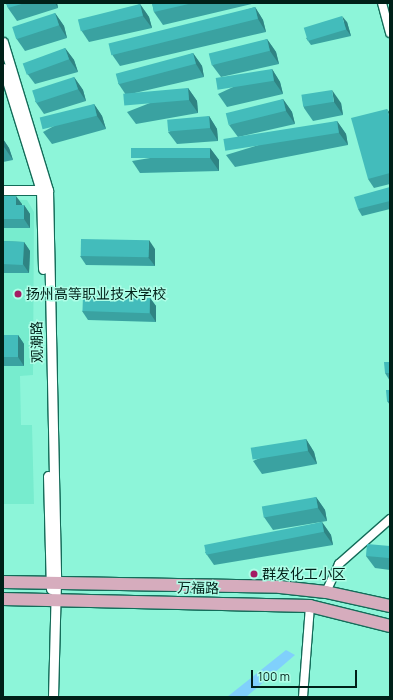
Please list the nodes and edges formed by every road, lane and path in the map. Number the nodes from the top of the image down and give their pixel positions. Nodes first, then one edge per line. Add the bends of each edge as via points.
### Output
1 (382, 3) edge
2 (390, 33) edge
3 (3, 42) edge
4 (3, 68) edge
5 (3, 190) edge
6 (44, 191) junction
7 (390, 519) edge
8 (3, 582) edge
9 (53, 582) junction
10 (326, 592) junction
11 (3, 599) edge
12 (53, 599) junction
13 (310, 606) junction
14 (390, 606) edge
15 (390, 626) edge
16 (53, 697) edge
17 (303, 697) edge

1 - 2 street
3 - 6 street, 观潮路
4 - 6 street, 观潮路
5 - 6 street
6 - 9 street, 观潮路
7 - 10 street via 339,564
8 - 9 main road, 万福路
9 - 10 main road, 万福路
9 - 12 street, 观潮路
10 - 14 main road, 万福路
11 - 12 main road, 万福路
12 - 13 main road, 万福路
12 - 16 street, 观潮路
13 - 15 main road, 万福路
13 - 17 street

